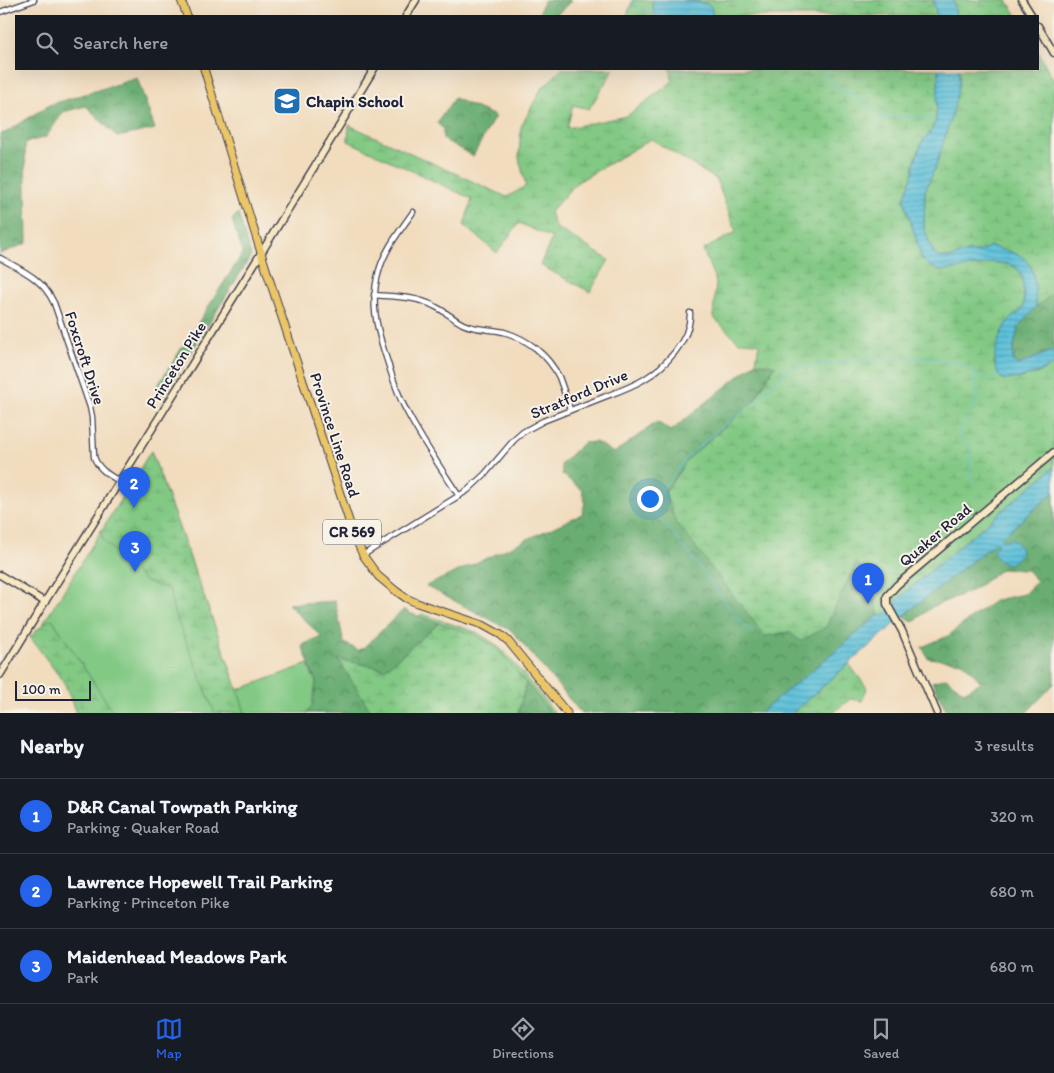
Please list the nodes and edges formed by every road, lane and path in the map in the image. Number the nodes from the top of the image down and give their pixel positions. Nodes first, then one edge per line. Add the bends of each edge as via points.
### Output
1 (34, 0) edge
2 (181, 0) edge
3 (416, 0) edge
4 (1022, 0) edge
5 (19, 2) edge
6 (0, 12) edge
7 (187, 15) edge
8 (407, 15) edge
9 (1031, 15) edge
10 (1039, 28) edge
11 (1054, 53) edge
12 (204, 70) edge
13 (373, 70) edge
14 (412, 212) dead end
15 (262, 254) junction
16 (0, 258) edge
17 (374, 295) junction
18 (690, 313) dead end
19 (570, 410) junction
20 (1054, 452) edge
21 (119, 481) junction
22 (459, 496) junction
23 (363, 555) junction
24 (0, 575) edge
25 (45, 602) junction
26 (0, 675) edge
27 (567, 713) edge
28 (937, 713) edge

1 - 5 street
2 - 7 main road
3 - 8 main road
4 - 9 main road
5 - 6 street
10 - 11 main road
12 - 15 main road, Province Line Road
13 - 15 main road, Princeton Pike
14 - 17 street via 382,262
15 - 21 main road, Princeton Pike
15 - 23 main road, Province Line Road / CR 569 via 352,533
16 - 21 street, Foxcroft Drive via 32,276 50,295 90,407 94,457 102,470
17 - 19 street via 419,300 463,324 522,339 539,351 552,367 560,379
17 - 22 street via 378,332 398,394
18 - 19 street, Stratford Drive via 689,325 679,346 665,364 636,385
19 - 22 street, Stratford Drive via 523,432 478,482
20 - 28 main road, Quaker Road via 887,596 889,608
21 - 25 main road, Princeton Pike
22 - 23 street, Stratford Drive
23 - 27 main road, Province Line Road / CR 569 via 387,584 406,598 501,634
24 - 25 main road
25 - 26 main road, Princeton Pike

